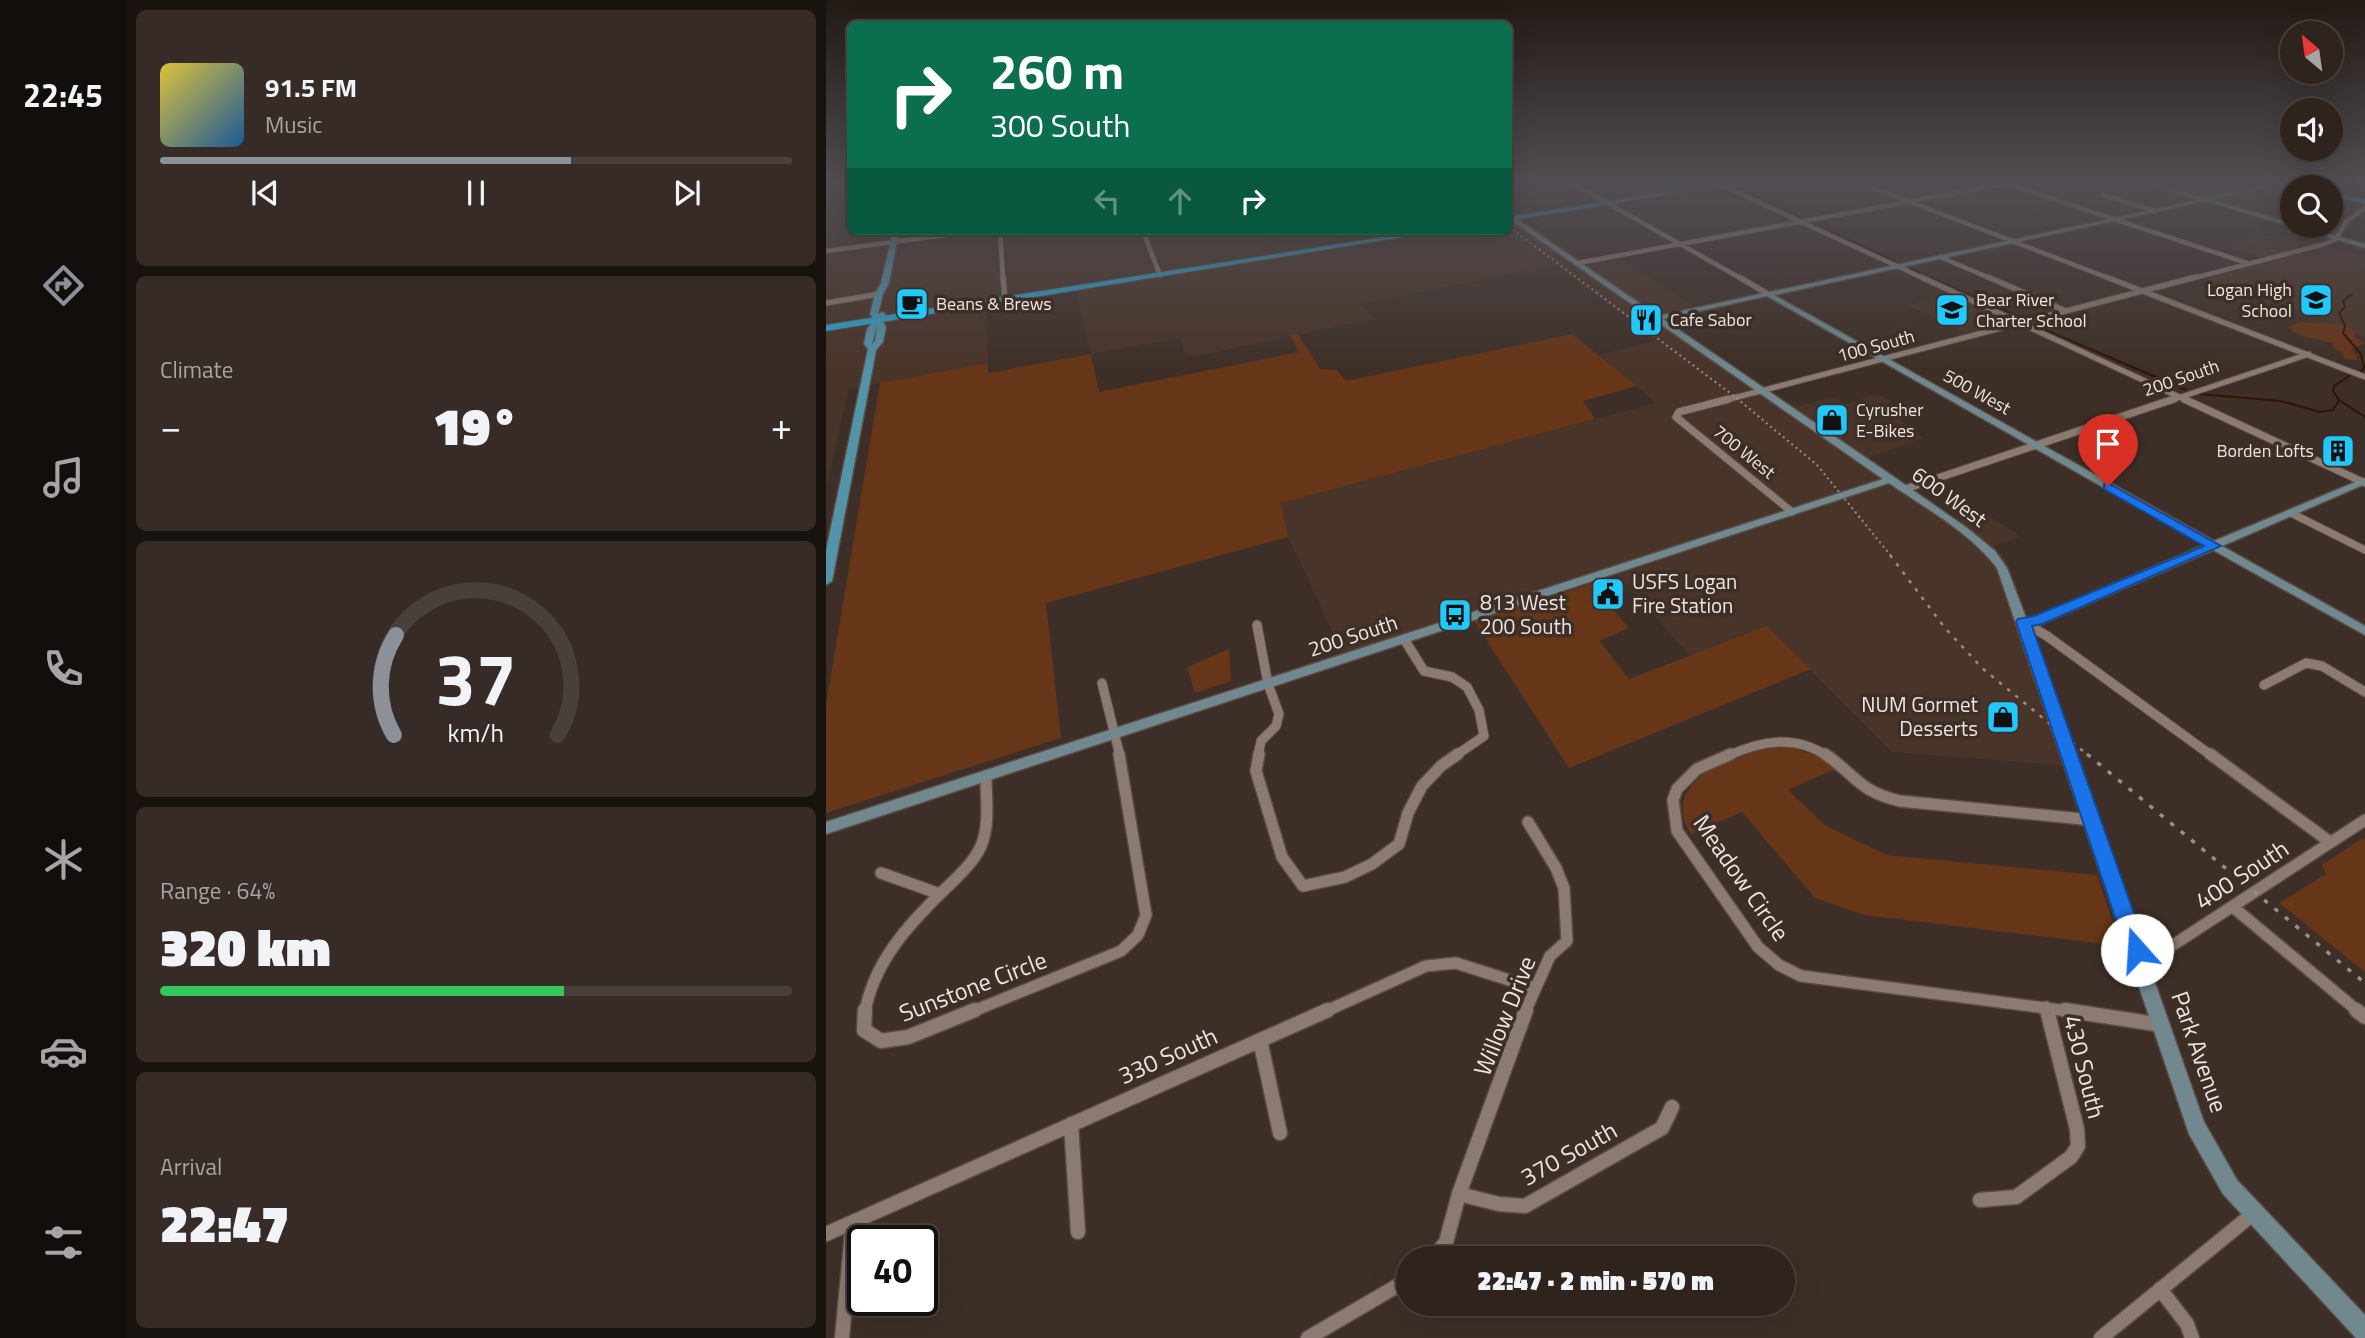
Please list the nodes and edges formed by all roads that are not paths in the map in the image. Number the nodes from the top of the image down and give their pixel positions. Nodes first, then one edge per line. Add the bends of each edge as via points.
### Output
1 (868, 245) edge
2 (893, 245) edge
3 (1001, 245) edge
4 (1149, 245) edge
5 (1345, 245) edge
6 (1551, 245) edge
7 (1672, 245) edge
8 (1683, 245) edge
9 (1851, 245) edge
10 (1993, 245) edge
11 (2025, 245) edge
12 (2194, 245) edge
13 (2319, 245) edge
14 (826, 251) edge
15 (1940, 257) junction
16 (1578, 263) junction
17 (2249, 263) junction
18 (1897, 267) junction
19 (1160, 275) junction
20 (886, 283) junction
21 (2143, 291) junction
22 (879, 294) junction
23 (1768, 294) junction
24 (1005, 300) junction
25 (826, 303) edge
26 (2066, 311) junction
27 (1658, 318) junction
28 (878, 320) junction
29 (2020, 323) junction
30 (826, 328) edge
31 (2309, 354) junction
32 (1882, 359) junction
33 (2365, 377) edge
34 (1762, 390) junction
35 (2180, 397) junction
36 (1676, 418) joint
37 (2036, 446) junction
38 (1891, 479) junction
39 (2365, 482) edge
40 (1905, 489) junction
41 (1792, 512) junction
42 (2291, 513) junction
43 (2214, 546) junction
44 (2365, 550) edge
45 (826, 581) edge
46 (2023, 622) junction
47 (1258, 625) dead end
48 (2365, 631) edge
49 (1404, 639) junction
50 (1102, 683) dead end
51 (1268, 684) junction
52 (2264, 685) dead end
53 (2365, 692) edge
54 (1116, 734) junction
55 (986, 777) junction
56 (2092, 820) junction
57 (2365, 820) edge
58 (1528, 822) dead end
59 (826, 828) edge
60 (2330, 842) junction
61 (881, 873) dead end
62 (940, 894) junction
63 (2233, 906) junction
64 (2137, 950) junction
65 (1534, 988) junction
66 (2046, 1007) junction
67 (2365, 1017) edge
68 (2162, 1025) junction
69 (1260, 1040) junction
70 (1672, 1107) dead end
71 (1071, 1124) junction
72 (1280, 1133) dead end
73 (1459, 1194) junction
74 (1980, 1200) dead end
75 (2254, 1213) junction
76 (853, 1222) junction
77 (1078, 1232) dead end
78 (826, 1234) edge
79 (1443, 1246) edge
80 (1396, 1287) edge
81 (2160, 1289) junction
82 (2365, 1331) edge
83 (842, 1338) edge
84 (1308, 1338) edge
85 (2101, 1338) edge
86 (2192, 1338) edge

1 - 14 street
2 - 20 main road
3 - 24 street
4 - 19 street
5 - 19 highway
6 - 16 street, 600 West
7 - 16 street
8 - 23 street, 500 West
9 - 18 street
10 - 15 street
11 - 21 street
12 - 17 street
13 - 17 street, 100 South
15 - 18 street
15 - 26 street
16 - 27 street, 600 West
17 - 21 street, 100 South
18 - 23 street
18 - 29 street
19 - 24 highway
20 - 22 main road
20 - 28 main road via 889,291
21 - 26 street, 100 South
21 - 31 street
22 - 25 street
22 - 28 main road via 874,314
23 - 27 street
23 - 32 street, 500 West
24 - 28 highway
26 - 29 street, 100 South
27 - 34 street, 600 West
28 - 30 highway
28 - 45 main road via 882,327 872,349
29 - 32 street, 100 South
29 - 35 street
31 - 33 street
31 - 35 street, 200 South
32 - 34 street, 100 South
32 - 37 street, 500 West
34 - 36 street, 100 South via 1690,408
34 - 38 street, 600 West
35 - 37 street, 200 South
35 - 39 street
36 - 41 street, 700 West
37 - 40 street, 200 South
37 - 43 street, 500 West
38 - 40 street, 600 West
38 - 41 street, 200 South
39 - 42 street
40 - 46 street, 600 West via 1991,553 2006,576
41 - 49 street, 200 South
42 - 43 street
42 - 44 street
43 - 46 street via 2037,621
43 - 48 street, 500 West
46 - 56 street, Park Avenue
46 - 60 street
47 - 51 street
49 - 51 street, 200 South
49 - 51 street via 1421,669 1451,677 1471,692 1481,707 1484,736 1441,766 1422,786 1399,844 1345,877 1303,886 1282,857 1256,771 1261,741 1276,726 1279,714
50 - 54 street
51 - 54 street, 200 South
52 - 53 street via 2306,663 2322,666
54 - 55 street, 200 South
54 - 62 street, Sunstone Circle via 1146,915 1138,935 1121,951 908,1037 881,1041 864,1030 870,985 886,956
55 - 59 street, 200 South
55 - 62 street, Sunstone Circle via 982,845
56 - 64 street, Park Avenue
56 - 66 street, Meadow Circle via 1880,796 1815,748 1793,742 1770,741 1748,747 1698,769 1677,789 1673,800 1677,831 1758,947 1779,965 1801,976 1825,980
57 - 60 street, 400 South
58 - 65 street, Willow Drive via 1567,897 1567,941 1550,956
60 - 63 street, 400 South
61 - 62 street
63 - 64 street, 400 South via 2163,950
63 - 67 street
64 - 68 street, Park Avenue
65 - 69 street, 330 South via 1441,962
65 - 73 street, Willow Drive
66 - 68 street, Meadow Circle
66 - 74 street, 430 South via 2078,1146 2071,1157 2016,1197
68 - 75 street, Park Avenue via 2196,1127 2230,1187
69 - 71 street, 330 South
69 - 72 street
70 - 73 street, 370 South via 1662,1128 1525,1206
71 - 76 street, 330 South
71 - 77 street
73 - 79 street
75 - 81 street
75 - 82 street, Park Avenue
76 - 78 street, 330 South
76 - 83 street
80 - 84 street
81 - 85 street
81 - 86 street

